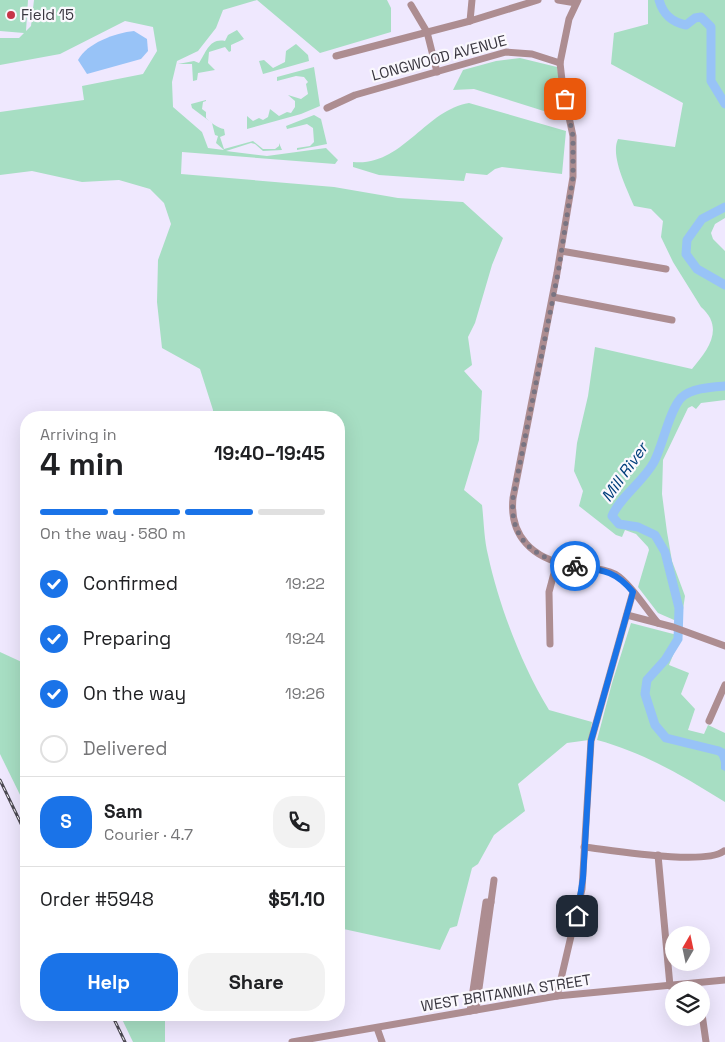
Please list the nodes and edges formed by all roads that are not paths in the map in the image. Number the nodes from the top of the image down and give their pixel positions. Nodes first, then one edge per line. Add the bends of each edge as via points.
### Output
1 (472, 0) edge
2 (538, 0) edge
3 (558, 0) edge
4 (577, 2) edge
5 (412, 5) dead end
6 (470, 21) junction
7 (427, 32) junction
8 (336, 56) dead end
9 (560, 63) junction
10 (437, 72) junction
11 (327, 108) dead end
12 (561, 251) junction
13 (666, 269) dead end
14 (553, 297) junction
15 (672, 320) dead end
16 (557, 562) junction
17 (633, 592) junction
18 (627, 615) junction
19 (658, 623) junction
20 (550, 644) dead end
21 (725, 646) edge
22 (725, 685) edge
23 (709, 721) dead end
24 (584, 847) junction
25 (724, 851) edge
26 (658, 855) junction
27 (494, 880) dead end
28 (491, 902) junction
29 (725, 980) edge
30 (670, 981) edge
31 (710, 983) edge
32 (665, 986) edge
33 (557, 996) junction
34 (473, 1010) junction
35 (704, 1026) edge
36 (377, 1028) junction
37 (292, 1042) edge
38 (382, 1042) edge
39 (706, 1042) edge

1 - 6 street
2 - 6 street
3 - 4 street
4 - 9 street via 567,27
5 - 7 street
6 - 7 street
7 - 8 street
7 - 10 street
9 - 10 street, LONGWOOD AVENUE via 532,54 506,52
9 - 12 street via 574,160
10 - 11 street, LONGWOOD AVENUE via 351,96
12 - 13 street
12 - 14 street
14 - 15 street
14 - 16 street via 512,511 514,527 523,541 542,556
16 - 17 street via 612,573
16 - 20 street via 549,592
17 - 18 street
17 - 19 street
18 - 19 street
18 - 24 street via 591,741
19 - 21 street
22 - 23 street
24 - 26 street
24 - 33 street via 580,899
25 - 26 street via 707,856
26 - 30 street
27 - 28 street
28 - 34 street
28 - 34 street via 486,902
29 - 31 street, WEST BRITANNIA STREET
32 - 33 street, WEST BRITANNIA STREET
33 - 34 street, WEST BRITANNIA STREET
34 - 36 street, WEST BRITANNIA STREET
35 - 39 street
36 - 37 street, WEST BRITANNIA STREET
36 - 38 street

